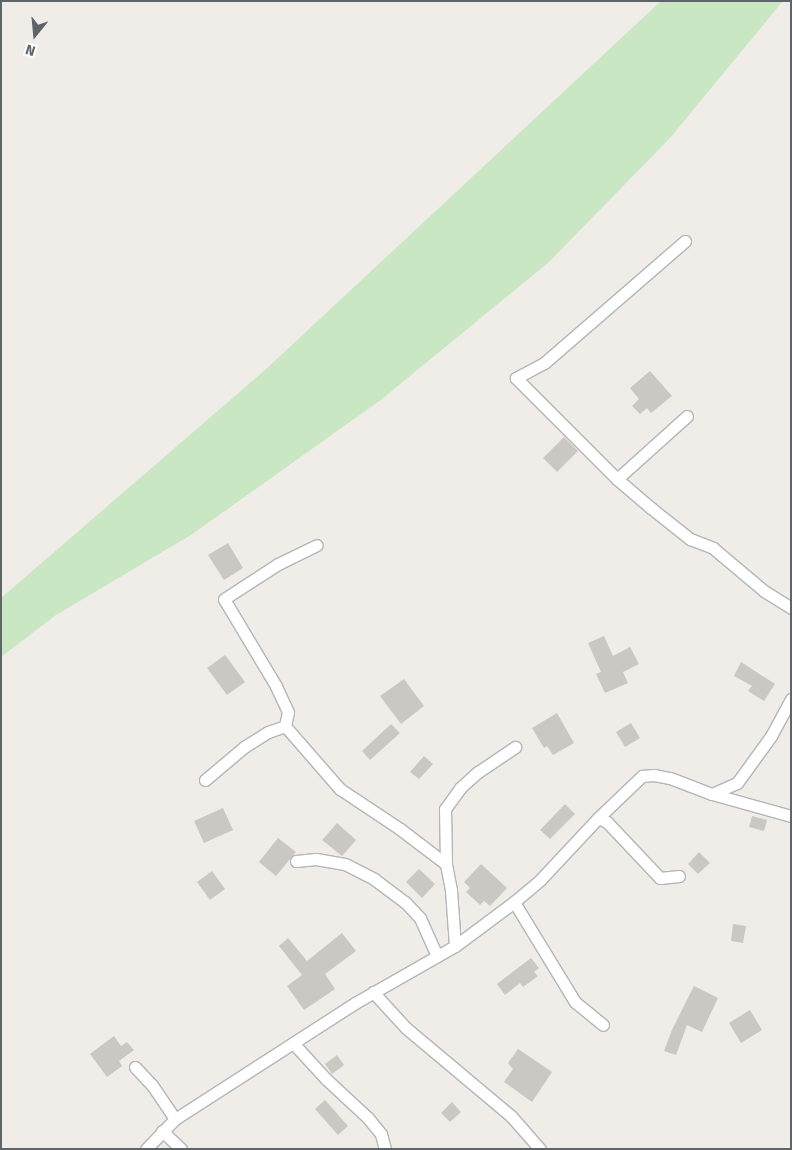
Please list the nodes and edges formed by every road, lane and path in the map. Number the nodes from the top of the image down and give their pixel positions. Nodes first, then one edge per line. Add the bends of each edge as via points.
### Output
1 (686, 241) dead end
2 (687, 416) dead end
3 (617, 479) junction
4 (317, 545) dead end
5 (791, 608) edge
6 (791, 699) edge
7 (285, 726) junction
8 (515, 747) dead end
9 (205, 780) dead end
10 (737, 782) junction
11 (712, 794) junction
12 (742, 803) junction
13 (791, 816) edge
14 (598, 818) junction
15 (296, 861) dead end
16 (446, 864) junction
17 (679, 876) dead end
18 (514, 902) junction
19 (455, 946) junction
20 (437, 956) junction
21 (373, 992) junction
22 (603, 1025) dead end
23 (293, 1043) junction
24 (135, 1067) dead end
25 (175, 1118) junction
26 (162, 1131) junction
27 (146, 1149) edge
28 (181, 1149) edge
29 (385, 1149) edge
30 (540, 1149) edge

1 - 3 street via 544,363 516,378
2 - 3 street
3 - 5 street via 690,539 713,548 764,591
4 - 7 street via 278,564 224,599 276,686 288,712
6 - 10 street via 771,736
7 - 9 street via 244,747
7 - 16 street via 340,789
8 - 16 street via 478,772 450,801 445,816
10 - 11 street
10 - 12 street
11 - 12 street
11 - 14 street via 670,778 654,774 642,776
12 - 13 street
14 - 17 street via 607,822 660,878
14 - 18 street via 540,880
15 - 20 street via 316,859 345,864 374,879 405,902 420,918
16 - 19 street
18 - 19 street
18 - 22 street via 575,1002
19 - 20 street
20 - 21 street
21 - 23 street
21 - 30 street via 406,1028 510,1116
23 - 25 street
23 - 29 street via 368,1118 381,1134
24 - 25 street
25 - 26 street
26 - 27 street
26 - 28 street

